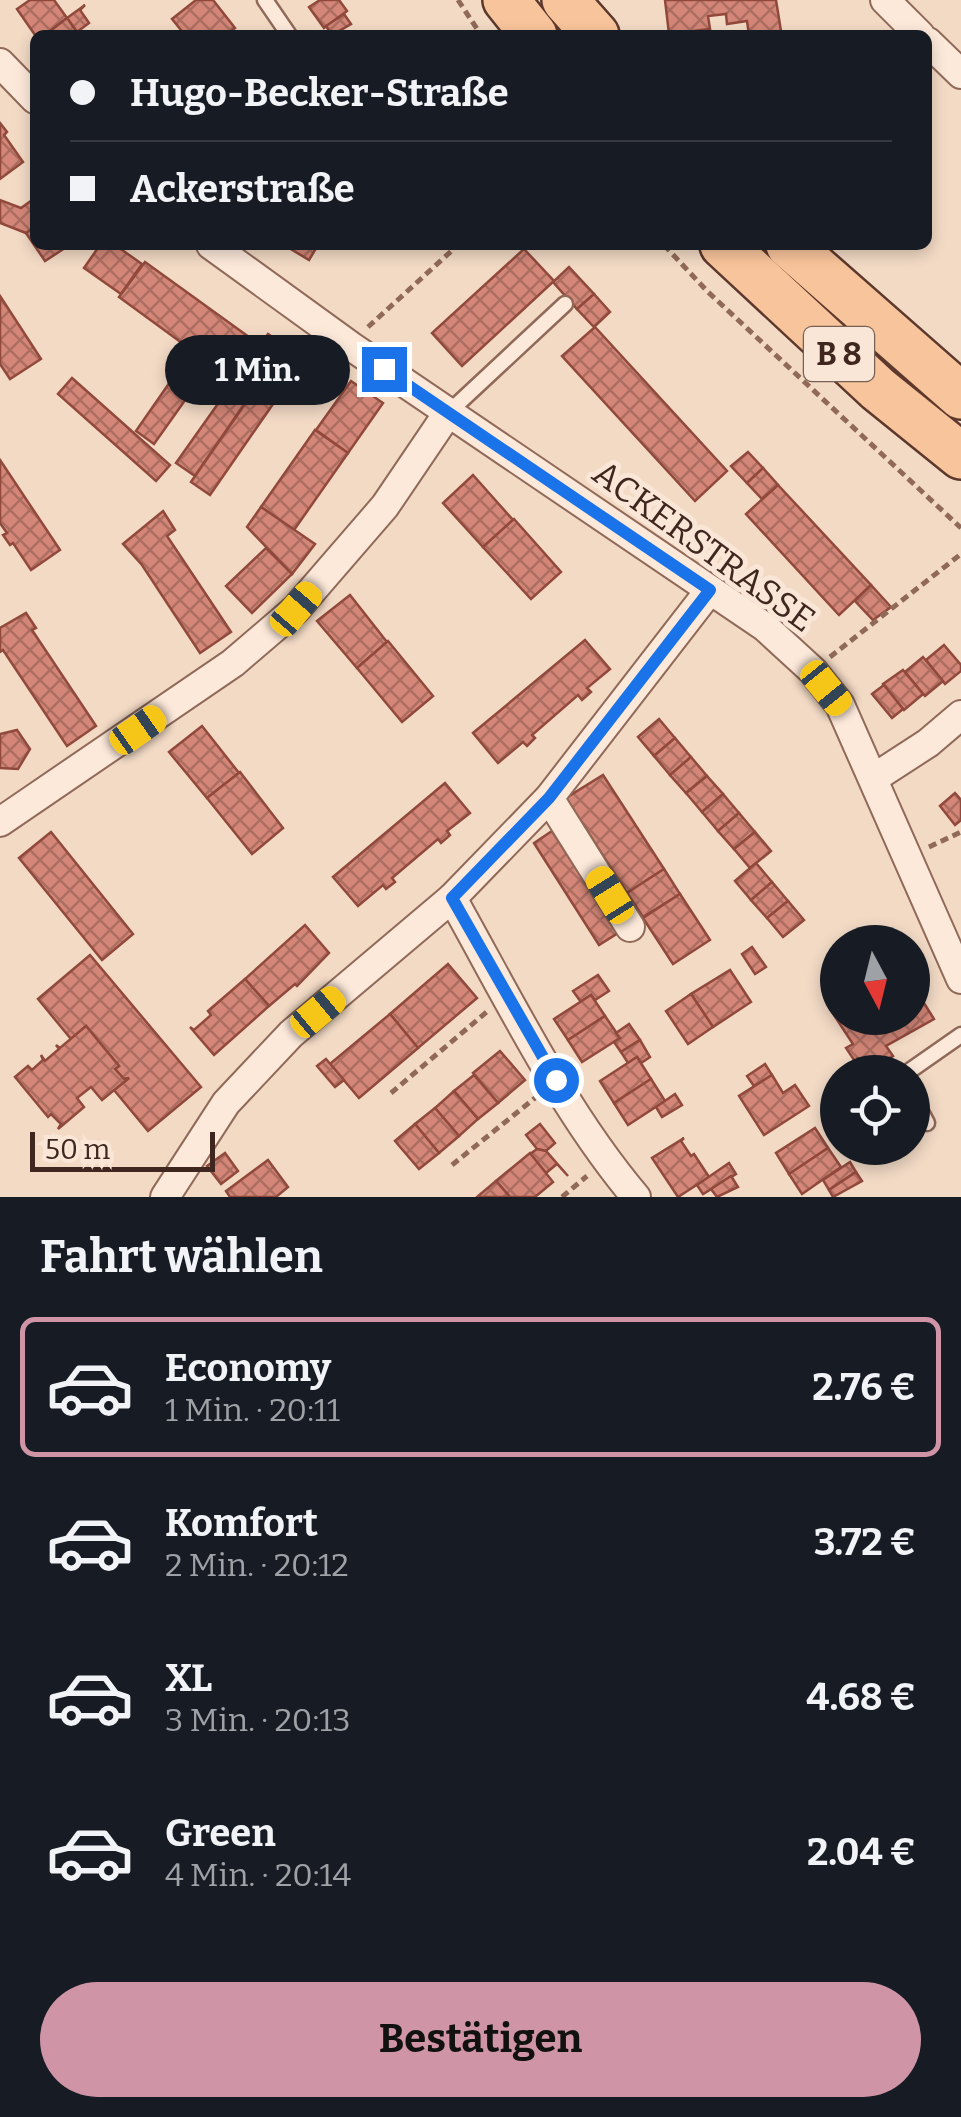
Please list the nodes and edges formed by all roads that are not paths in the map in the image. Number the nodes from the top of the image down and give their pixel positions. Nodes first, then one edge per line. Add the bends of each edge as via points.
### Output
1 (266, 0) edge
2 (506, 0) edge
3 (564, 0) edge
4 (885, 0) edge
5 (286, 30) edge
6 (530, 30) edge
7 (591, 30) edge
8 (915, 30) edge
9 (932, 46) edge
10 (0, 63) edge
11 (961, 74) edge
12 (30, 94) edge
13 (225, 250) edge
14 (728, 250) edge
15 (794, 250) edge
16 (565, 304) dead end
17 (961, 396) edge
18 (448, 413) junction
19 (961, 456) edge
20 (710, 590) junction
21 (961, 715) edge
22 (874, 778) junction
23 (549, 798) junction
24 (0, 822) edge
25 (452, 898) junction
26 (630, 927) dead end
27 (961, 979) edge
28 (961, 1036) edge
29 (930, 1057) edge
30 (165, 1197) edge
31 (636, 1197) edge

1 - 5 lane
2 - 6 main road
3 - 7 main road
4 - 8 street
9 - 11 street
10 - 12 street
13 - 18 street, ACKERSTRASSE
14 - 19 main road, B 8
15 - 17 main road, B 8
16 - 18 lane
18 - 20 street, ACKERSTRASSE
18 - 24 street via 385,506 296,609 233,663
20 - 22 street, ACKERSTRASSE via 813,671 840,704
20 - 23 street
21 - 22 street
22 - 27 street, ACKERSTRASSE
23 - 25 street
23 - 26 street
25 - 30 street via 278,1048 226,1103
25 - 31 street via 556,1080
28 - 29 lane

